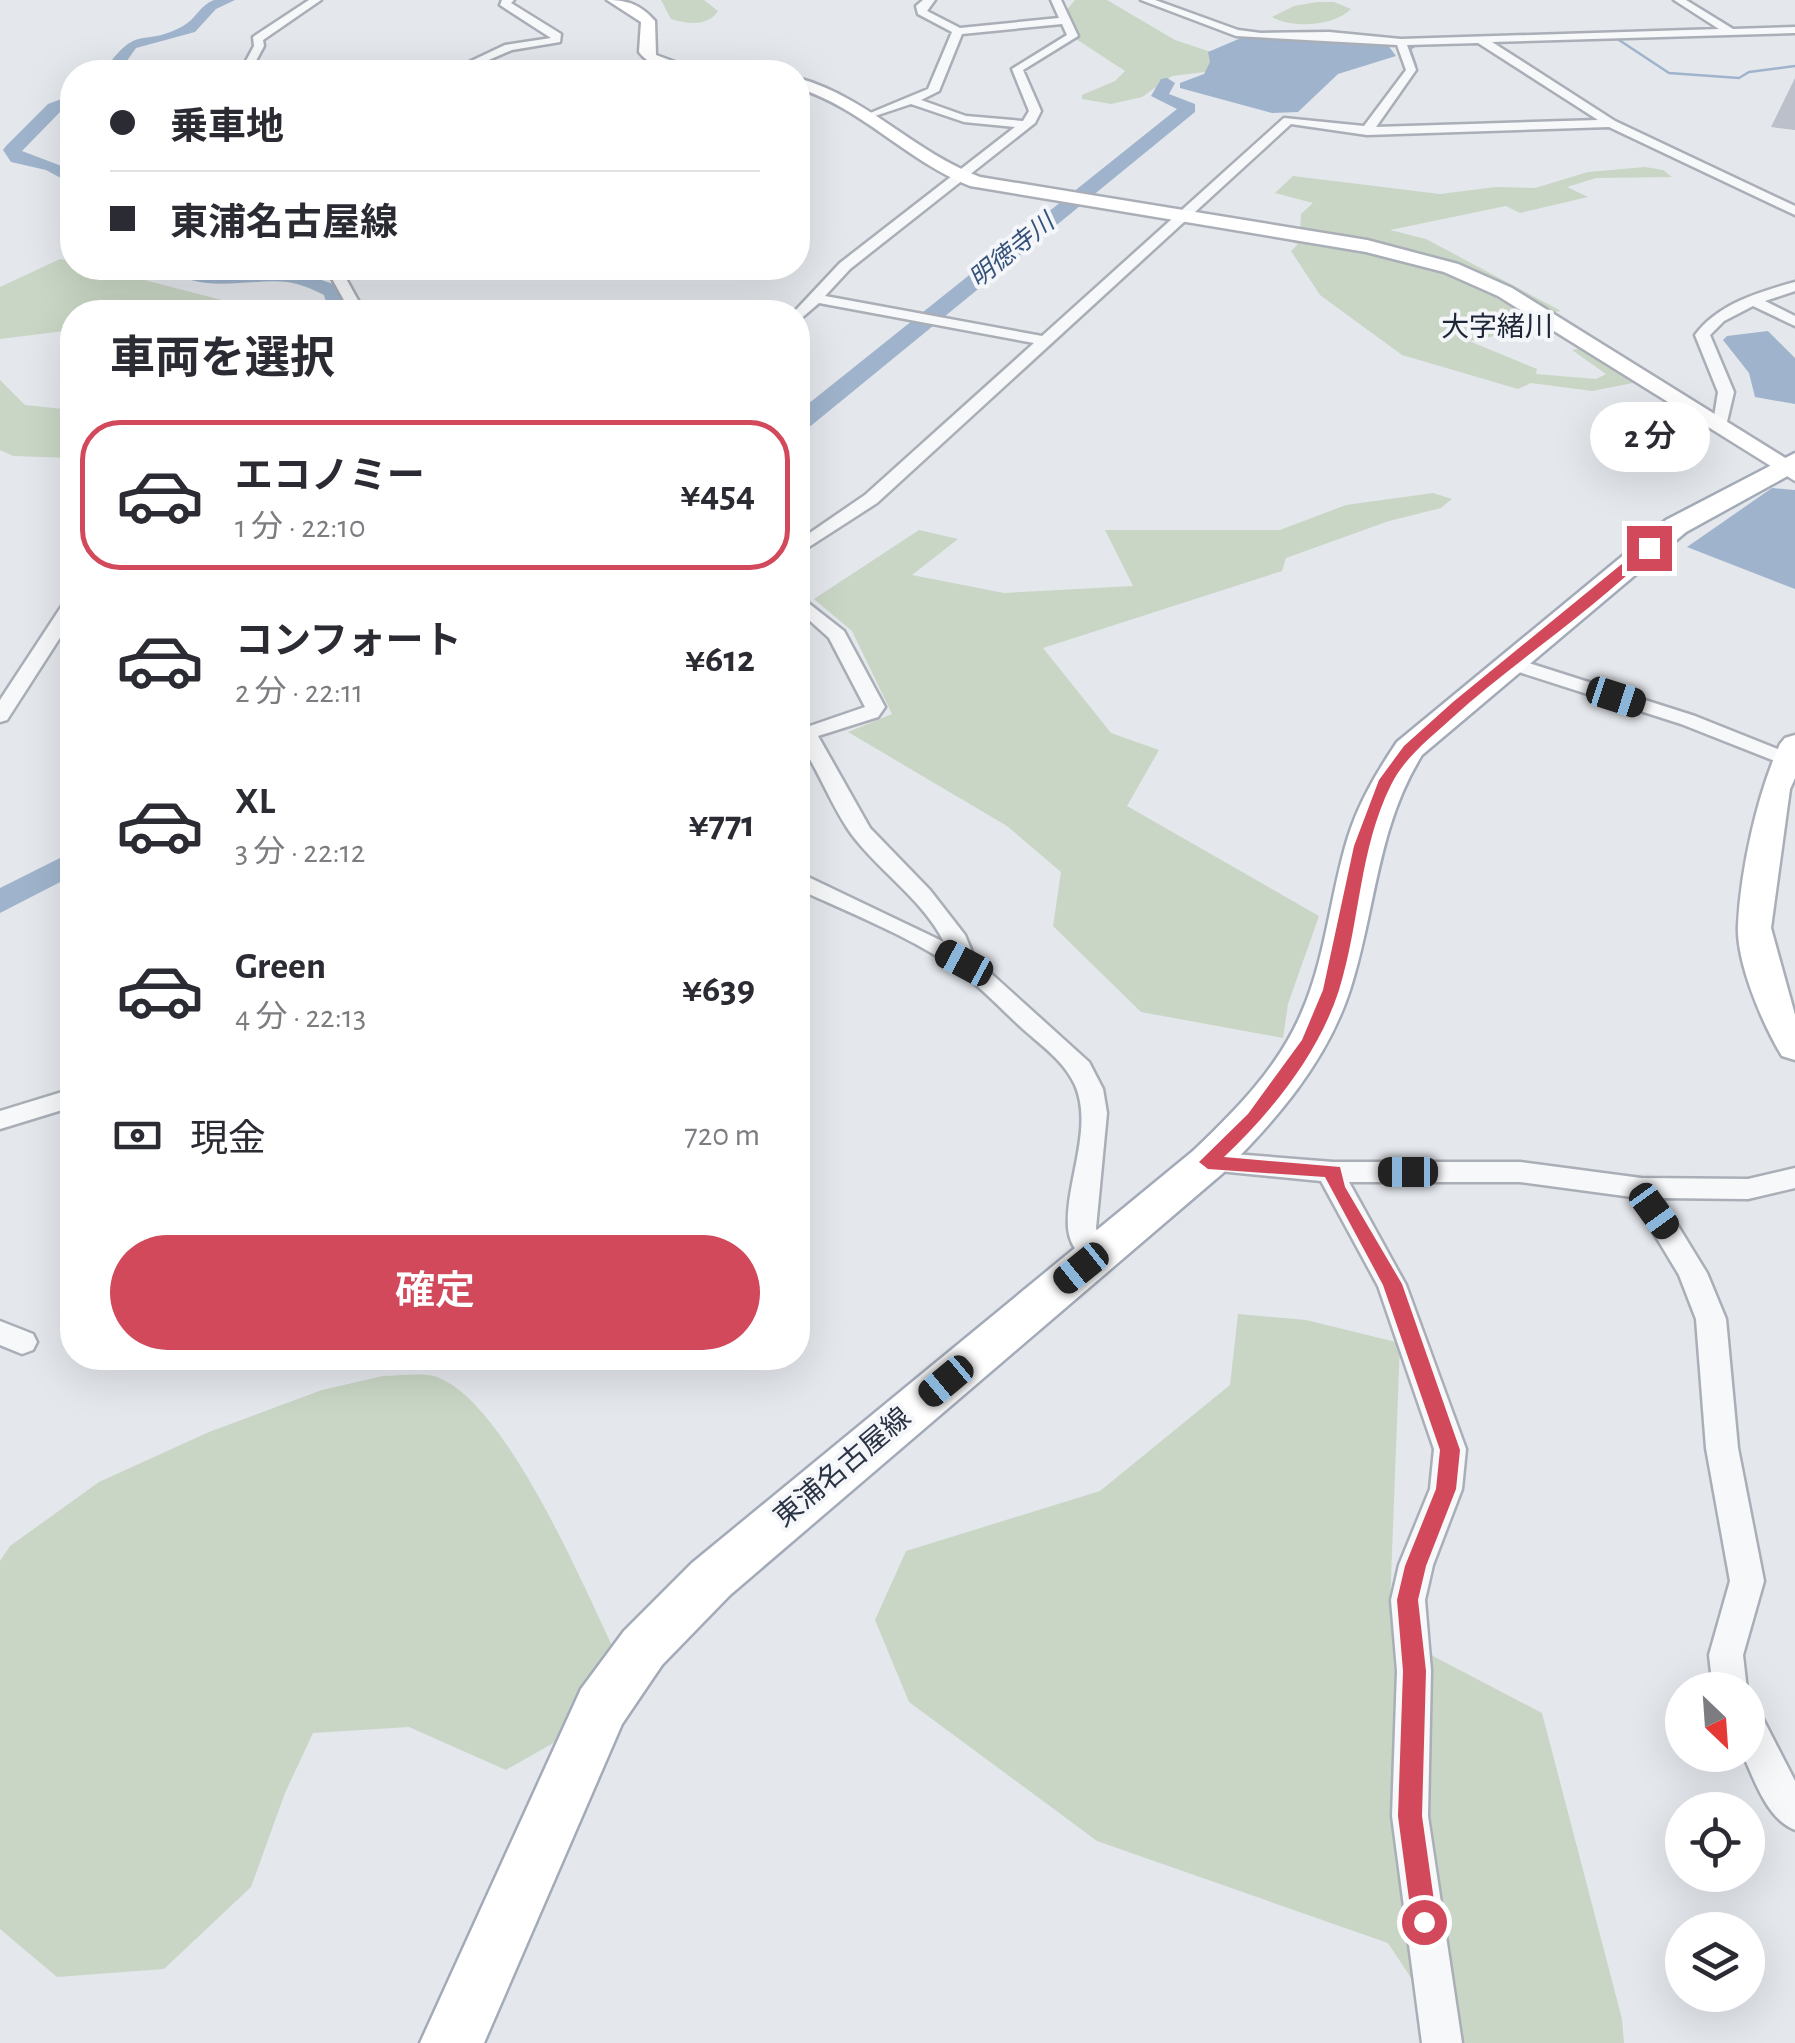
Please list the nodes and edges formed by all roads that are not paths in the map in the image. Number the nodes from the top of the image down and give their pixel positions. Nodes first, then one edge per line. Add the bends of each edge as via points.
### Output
1 (293, 0) edge
2 (509, 0) edge
3 (614, 0) edge
4 (930, 0) edge
5 (1056, 0) edge
6 (1146, 0) edge
7 (1678, 0) edge
8 (315, 1) edge
9 (1068, 20) junction
10 (1795, 30) edge
11 (958, 31) junction
12 (1730, 32) junction
13 (1481, 40) junction
14 (1401, 42) junction
15 (251, 60) edge
16 (480, 60) edge
17 (657, 60) edge
18 (810, 87) edge
19 (910, 100) junction
20 (866, 118) junction
21 (1611, 123) junction
22 (1027, 125) junction
23 (1367, 131) junction
24 (959, 177) junction
25 (1795, 211) edge
26 (1182, 216) junction
27 (1795, 286) edge
28 (814, 298) junction
29 (1756, 302) junction
30 (810, 303) edge
31 (1795, 322) edge
32 (1046, 340) junction
33 (1718, 426) junction
34 (1791, 467) edge
35 (810, 541) edge
36 (810, 611) edge
37 (60, 624) edge
38 (1510, 663) junction
39 (0, 716) edge
40 (810, 731) edge
41 (810, 743) edge
42 (1792, 755) edge
43 (810, 886) edge
44 (964, 963) junction
45 (1795, 1048) edge
46 (60, 1102) edge
47 (0, 1120) edge
48 (1208, 1162) junction
49 (1333, 1172) junction
50 (1795, 1178) edge
51 (1641, 1188) junction
52 (1098, 1254) junction
53 (1725, 1672) edge
54 (1765, 1764) edge
55 (1795, 1812) edge
56 (452, 2043) edge
57 (1442, 2043) edge

1 - 8 street
2 - 16 street via 504,2 556,40
3 - 17 street via 648,21 646,52
4 - 11 street via 922,12
5 - 9 street
6 - 14 street via 1241,34
7 - 12 street
8 - 15 street via 257,39
9 - 11 street
9 - 22 street via 1071,38 1017,68 1035,111
10 - 12 street
11 - 19 street via 932,91
12 - 13 street
13 - 14 street
13 - 21 street
14 - 23 street via 1411,70
18 - 20 street
19 - 20 street
19 - 22 street via 964,119
20 - 24 street
21 - 23 street
21 - 25 street
22 - 24 street
23 - 26 street via 1288,120
24 - 26 street
24 - 28 street
26 - 32 street
26 - 33 street via 1398,252 1481,279
27 - 29 street
28 - 30 street
28 - 32 street
29 - 31 street
29 - 33 street via 1719,318 1702,335 1726,392
32 - 35 street via 871,499
33 - 34 street
34 - 38 main road, 東浦名古屋線 via 1676,526
36 - 40 street via 837,636 875,707
37 - 39 street
38 - 42 street
38 - 48 main road, 東浦名古屋線 via 1409,749 1384,783 1362,846 1331,990 1310,1041 1254,1118
41 - 44 street via 860,830 922,895 953,935
42 - 45 street via 1776,789 1754,928 1772,1006
43 - 44 street
44 - 52 street via 1060,1046 1084,1076 1094,1114 1082,1228
46 - 47 street
48 - 49 street
48 - 52 main road, 東浦名古屋線
49 - 51 street via 1520,1172
49 - 57 street via 1392,1284 1450,1450 1446,1489 1408,1600 1414,1671 1410,1816
50 - 51 street via 1748,1189
51 - 53 street via 1684,1257 1710,1319 1722,1448 1747,1581 1746,1599 1726,1641
52 - 56 main road, 東浦名古屋線 via 711,1579 643,1648 600,1708
54 - 55 street

